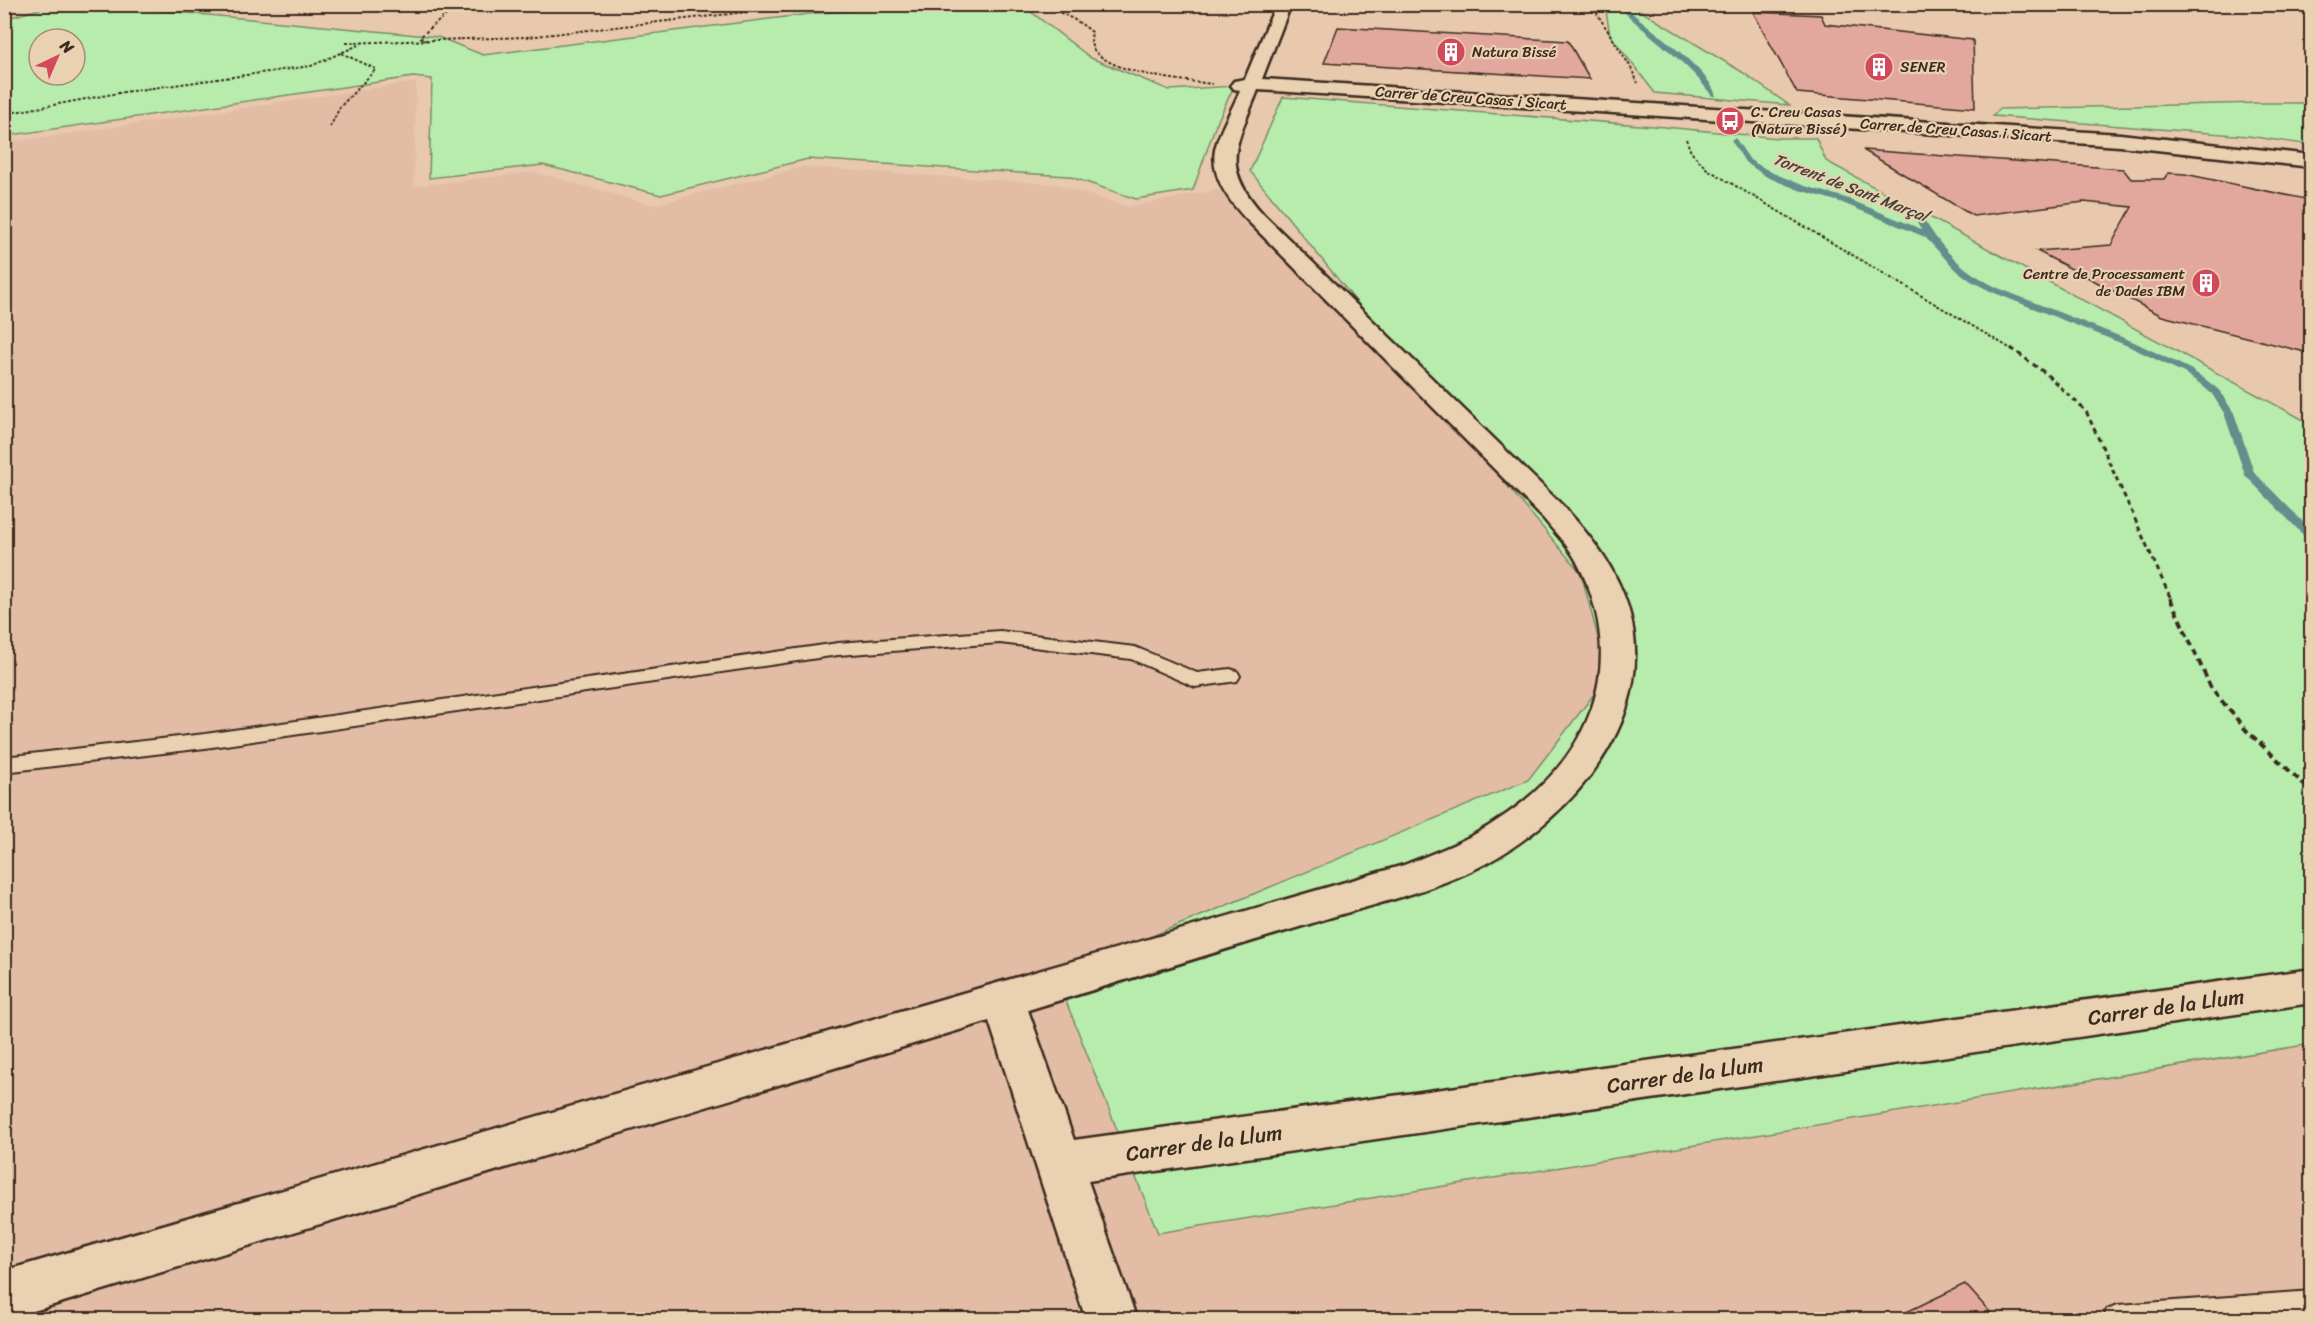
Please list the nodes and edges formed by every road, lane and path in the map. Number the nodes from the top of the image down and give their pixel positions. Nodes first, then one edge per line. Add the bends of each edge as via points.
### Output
1 (459, 4) edge
2 (817, 4) edge
3 (1031, 4) edge
4 (1284, 4) edge
5 (1591, 4) edge
6 (427, 41) junction
7 (346, 43) dead end
8 (363, 43) junction
9 (340, 52) junction
10 (1246, 85) junction
11 (1642, 91) dead end
12 (4, 114) edge
13 (330, 127) dead end
14 (1694, 136) dead end
15 (2312, 160) edge
16 (1230, 676) dead end
17 (4, 765) edge
18 (2312, 792) edge
19 (2312, 986) edge
20 (1003, 999) junction
21 (1059, 1164) junction
22 (4, 1296) edge
23 (2312, 1306) edge
24 (1112, 1320) edge
25 (2118, 1320) edge

1 - 6 path via 420,37
2 - 6 path via 569,33
3 - 10 path via 1080,21 1092,32 1090,43 1094,52 1109,60 1177,80
4 - 10 street
5 - 11 path
6 - 8 path
7 - 8 path
8 - 9 path
9 - 12 path via 311,66 124,92
9 - 13 path via 376,69 340,107
10 - 15 street, Carrer de Creu Casas i Sicart via 2109,140
10 - 20 street via 1226,150 1228,182 1257,219 1576,538 1594,564 1617,628 1620,663 1614,700 1600,735 1553,798 1518,826 1473,853 1414,877
14 - 18 path via 1685,136 1687,145 1707,169 1981,330 2072,394 2086,411 2211,688 2229,713
16 - 17 lane via 1195,680 1135,653 1000,637 838,649 205,741
19 - 21 street, Carrer de la Llum
20 - 21 street
20 - 22 street
21 - 24 street
23 - 25 lane

